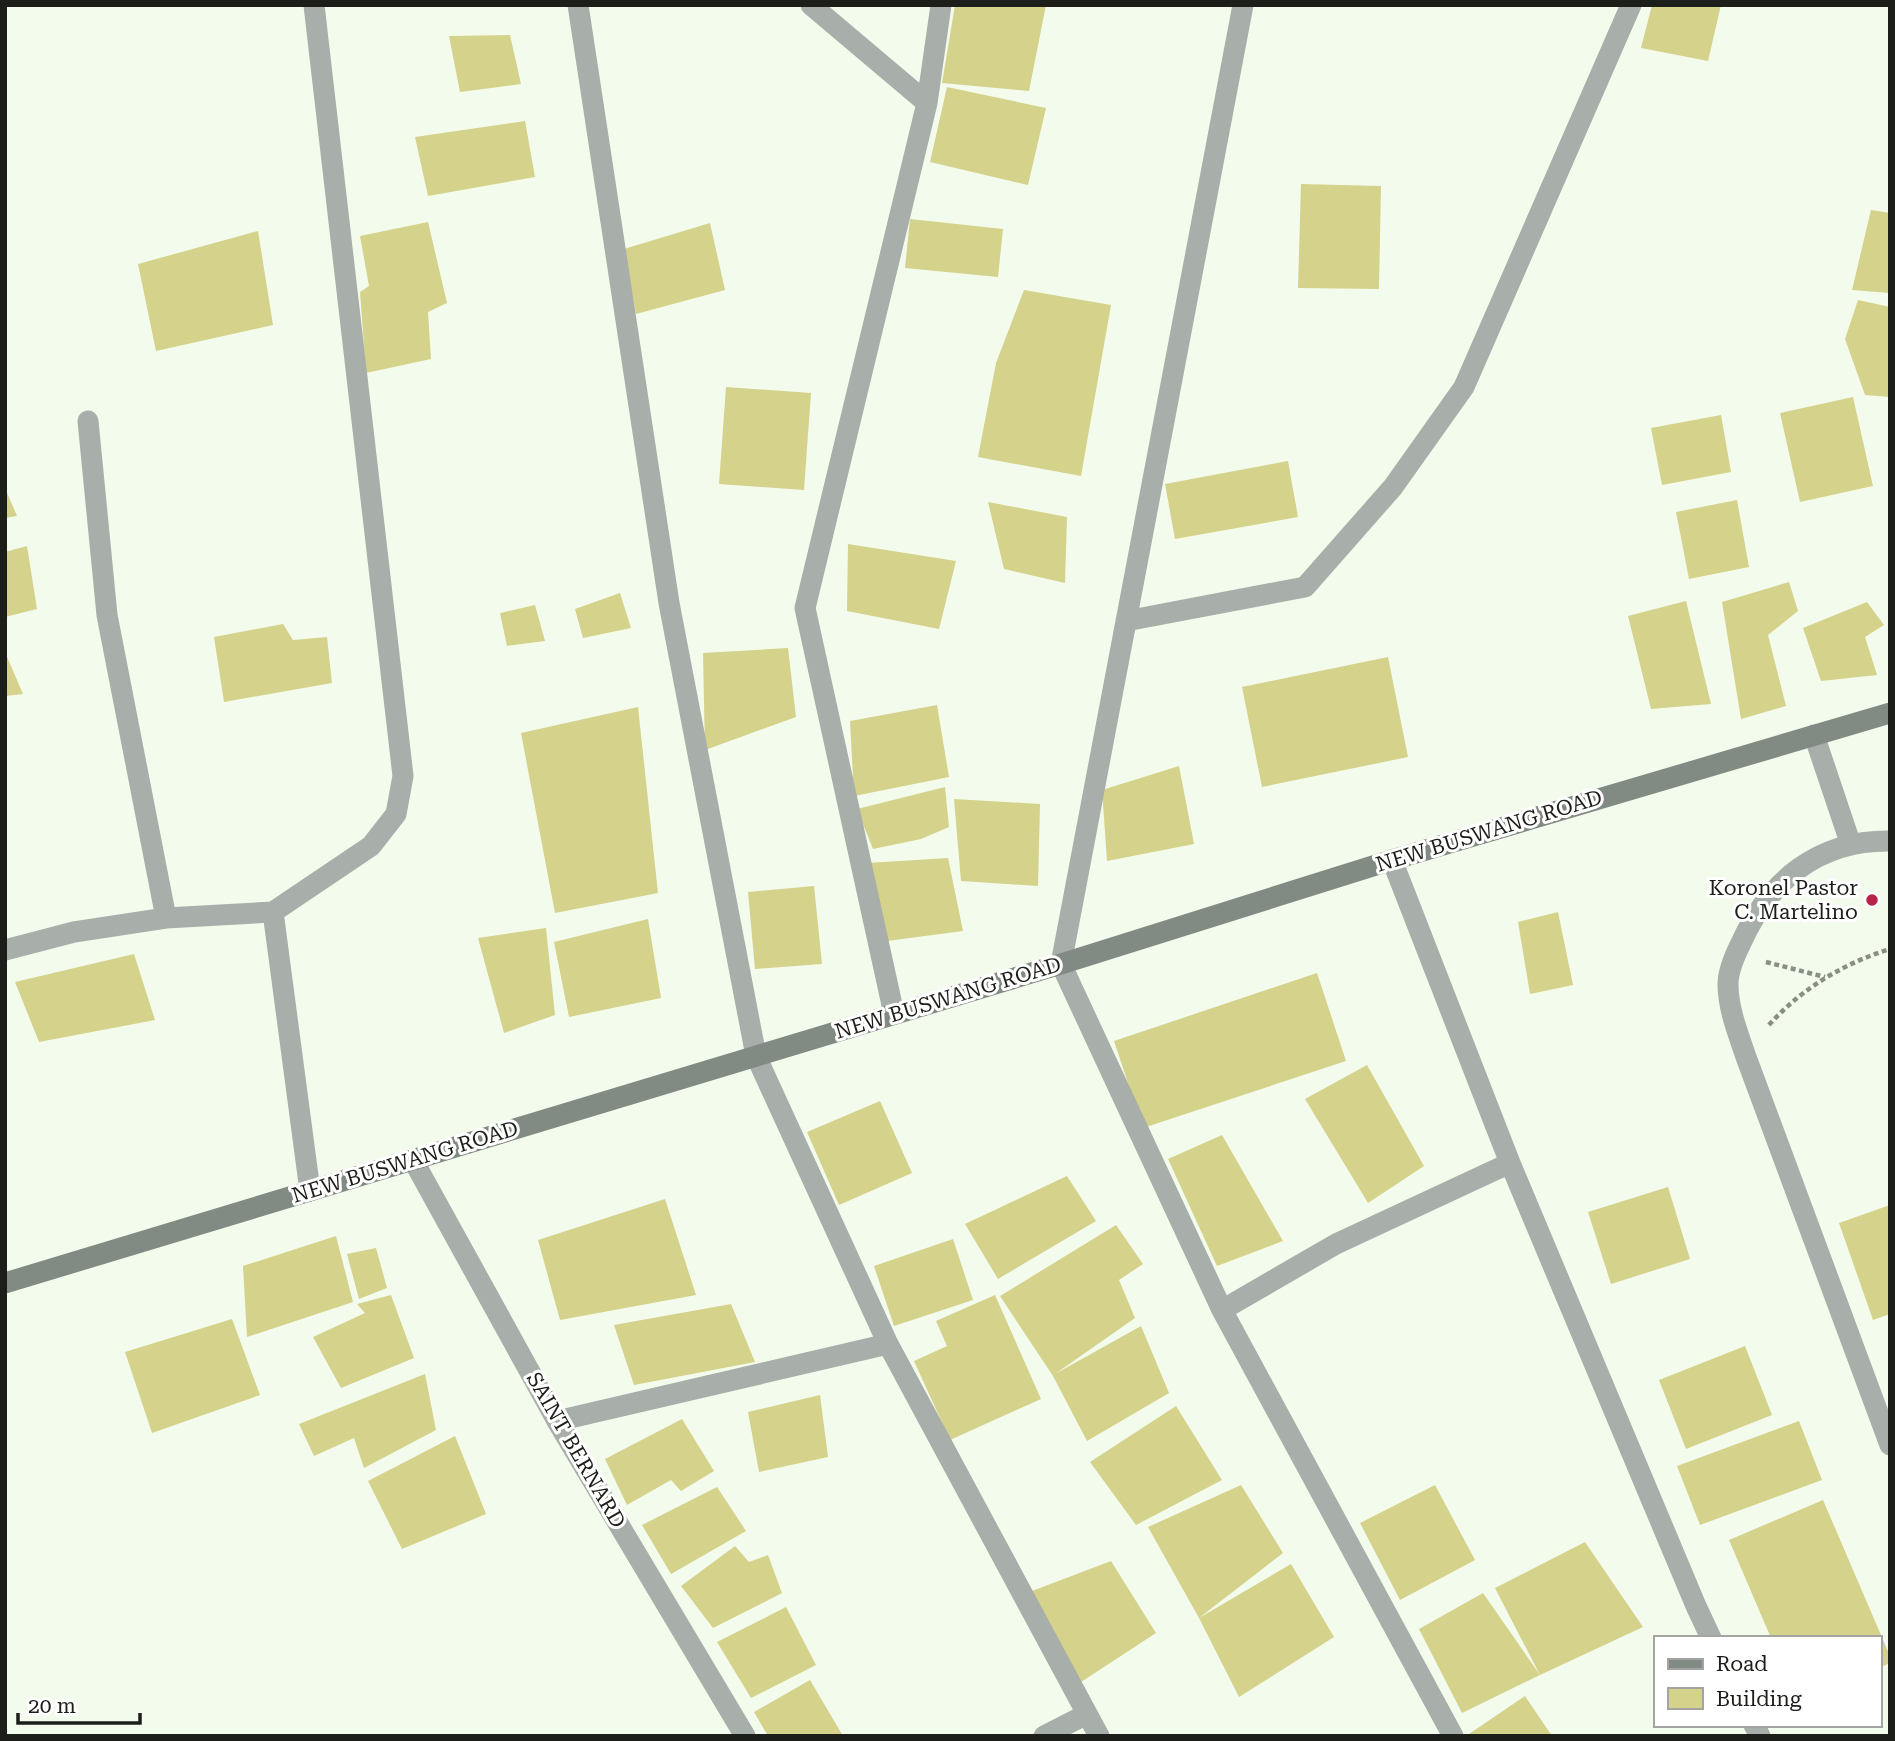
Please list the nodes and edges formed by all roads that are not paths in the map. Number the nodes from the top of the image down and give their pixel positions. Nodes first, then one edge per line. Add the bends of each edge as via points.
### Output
1 (314, 5) edge
2 (578, 5) edge
3 (811, 5) edge
4 (941, 5) edge
5 (1242, 5) edge
6 (1631, 5) edge
7 (927, 103) junction
8 (88, 421) dead end
9 (1126, 621) junction
10 (1890, 713) edge
11 (1814, 735) junction
12 (1890, 841) edge
13 (1851, 845) junction
14 (1392, 860) junction
15 (272, 912) junction
16 (166, 918) junction
17 (5, 950) edge
18 (1061, 964) junction
19 (894, 1014) junction
20 (756, 1056) junction
21 (413, 1160) junction
22 (1510, 1163) junction
23 (310, 1191) junction
24 (5, 1283) edge
25 (1222, 1310) junction
26 (888, 1344) junction
27 (557, 1421) junction
28 (1890, 1445) edge
29 (1711, 1636) edge
30 (1087, 1714) junction
31 (745, 1736) edge
32 (1044, 1736) edge
33 (1099, 1736) edge
34 (1453, 1736) edge

1 - 15 street via 403,776 396,814 371,846
2 - 20 street via 669,603
3 - 7 street
4 - 7 street
5 - 9 street
6 - 9 street via 1464,387 1393,486 1305,587
7 - 19 street via 805,608
8 - 16 street via 107,615
9 - 18 street
10 - 11 street, NEW BUSWANG ROAD
11 - 13 street
11 - 14 street, NEW BUSWANG ROAD
12 - 13 street
13 - 28 street via 1809,862 1776,887 1753,916 1728,982 1732,1014 1746,1057
14 - 18 street, NEW BUSWANG ROAD
14 - 22 street
15 - 16 street
15 - 23 street
16 - 17 street via 74,932
18 - 19 street, NEW BUSWANG ROAD
18 - 25 street
19 - 20 street, NEW BUSWANG ROAD
20 - 21 street, NEW BUSWANG ROAD
20 - 26 street
21 - 23 street, NEW BUSWANG ROAD
21 - 27 street, SAINT BERNARD
22 - 25 street via 1336,1244
22 - 29 street
23 - 24 street, NEW BUSWANG ROAD
25 - 34 street
26 - 27 street
26 - 30 street
27 - 31 street, SAINT BERNARD
30 - 32 street
30 - 33 street

